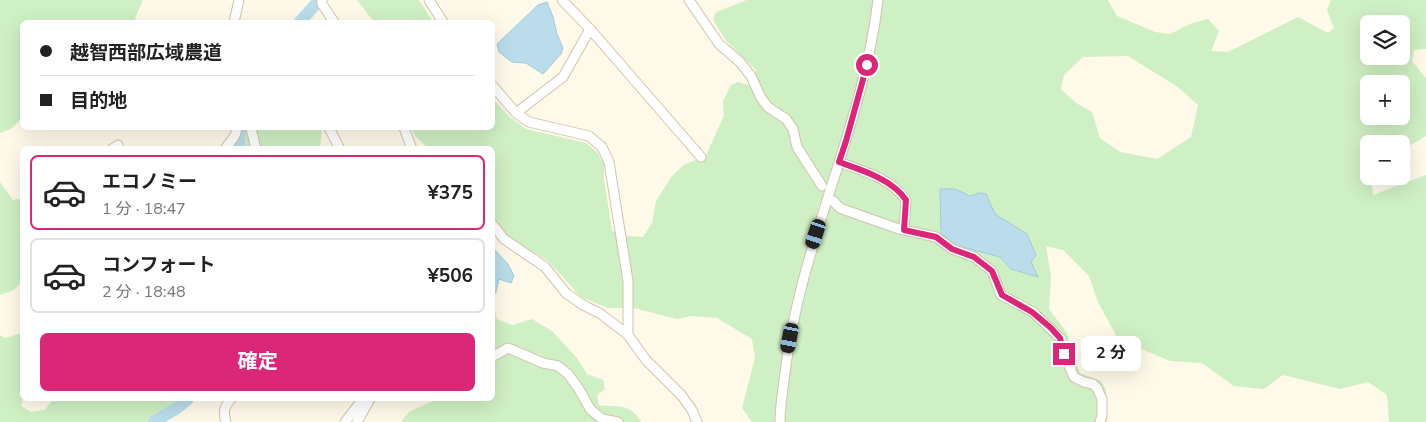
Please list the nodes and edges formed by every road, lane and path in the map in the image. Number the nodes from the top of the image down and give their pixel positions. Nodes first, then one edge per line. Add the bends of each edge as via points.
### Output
1 (239, 0) edge
2 (322, 0) edge
3 (429, 0) edge
4 (562, 0) edge
5 (689, 0) edge
6 (878, 0) edge
7 (234, 20) edge
8 (333, 20) edge
9 (442, 20) edge
10 (590, 30) junction
11 (495, 88) edge
12 (516, 112) junction
13 (237, 130) edge
14 (252, 130) edge
15 (330, 130) edge
16 (405, 130) edge
17 (227, 146) edge
18 (255, 146) edge
19 (338, 146) edge
20 (411, 146) edge
21 (701, 157) dead end
22 (839, 162) junction
23 (822, 186) dead end
24 (833, 201) dead end
25 (495, 228) edge
26 (904, 230) junction
27 (628, 335) junction
28 (495, 355) edge
29 (229, 401) edge
30 (361, 401) edge
31 (369, 401) edge
32 (226, 422) edge
33 (345, 422) edge
34 (357, 422) edge
35 (618, 422) edge
36 (698, 422) edge
37 (780, 422) edge
38 (1100, 422) edge

1 - 7 street
2 - 8 street
3 - 9 street
4 - 10 street
5 - 23 street via 718,44 751,76 768,107 790,124 797,147
6 - 22 street via 867,65
10 - 12 street via 563,77
10 - 21 street
11 - 12 street
12 - 27 street via 529,122 589,136 602,147 609,162 628,282
13 - 17 street
14 - 18 street
15 - 19 street
16 - 20 street
22 - 26 street via 867,172 900,192 906,200
22 - 37 street via 806,266 796,310
24 - 26 street via 840,208
25 - 27 street via 504,239 545,267 566,293
26 - 38 street via 936,237 952,249 974,257 992,271 1002,295 1032,312 1051,328 1060,338 1074,377 1098,388 1102,398
27 - 36 street via 646,360 682,396
28 - 35 street via 508,348 558,366 568,374 590,409 602,418
29 - 32 street via 223,413
30 - 33 street
31 - 34 street

